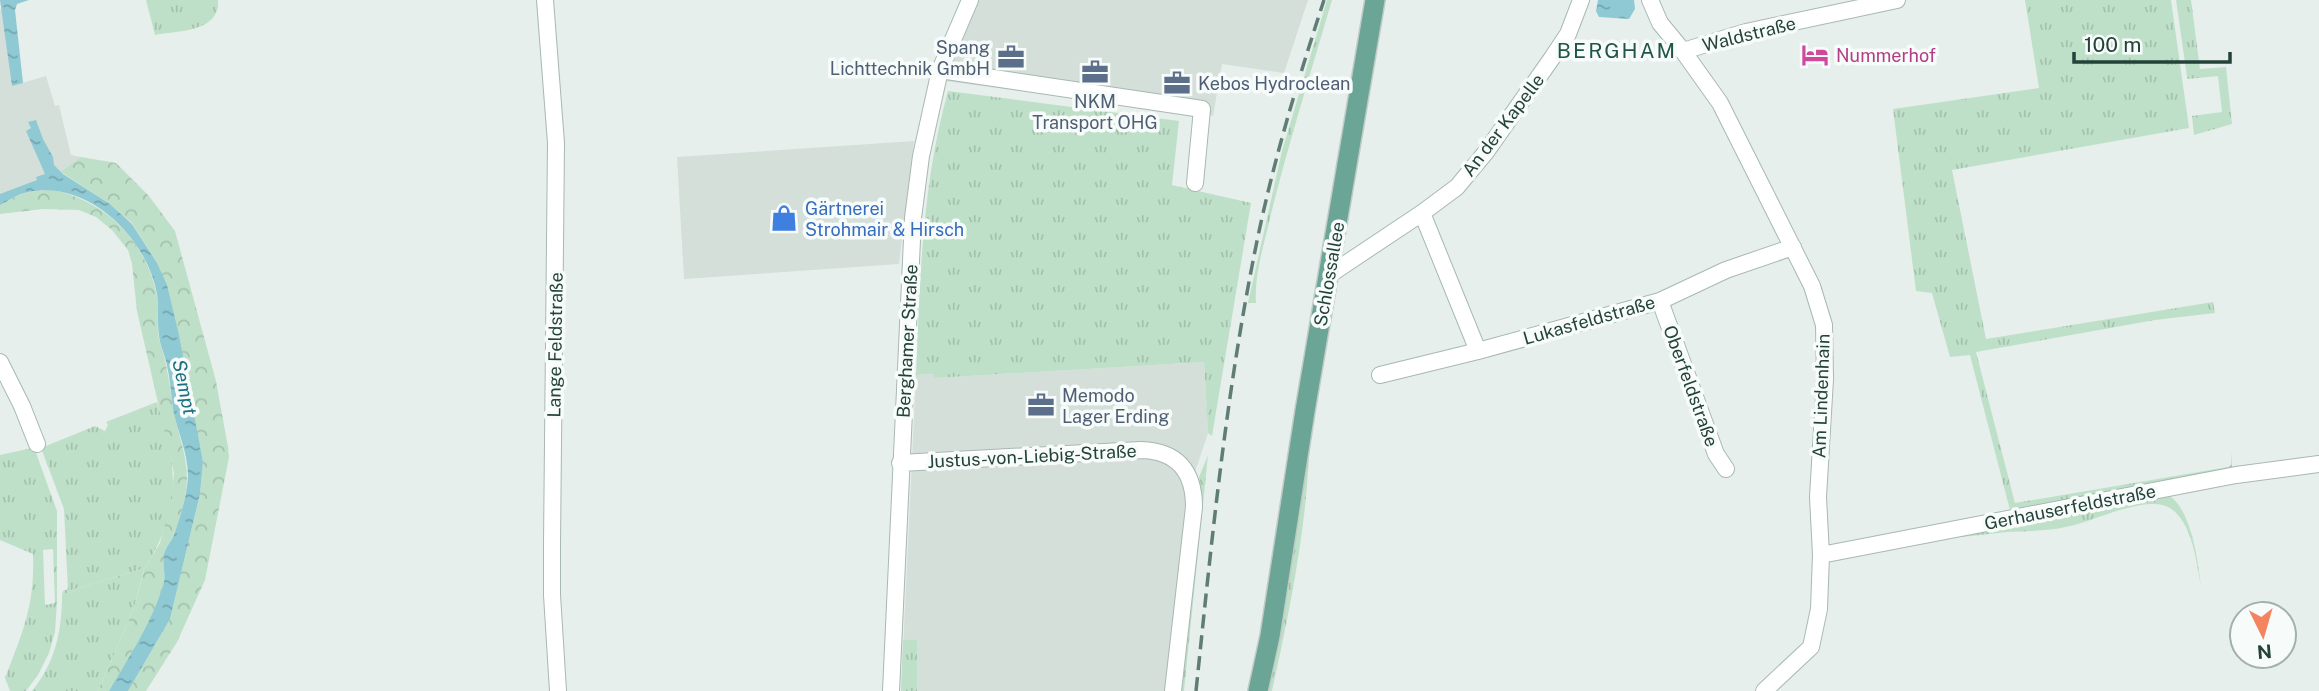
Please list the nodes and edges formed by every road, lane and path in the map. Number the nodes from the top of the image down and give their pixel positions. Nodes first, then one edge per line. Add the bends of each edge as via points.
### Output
1 (545, 0) edge
2 (970, 0) edge
3 (1375, 0) edge
4 (1581, 0) edge
5 (1650, 0) edge
6 (1897, 0) edge
7 (1683, 51) junction
8 (940, 70) junction
9 (1195, 183) dead end
10 (1422, 213) junction
11 (1793, 247) junction
12 (1329, 275) junction
13 (1660, 301) junction
14 (1478, 351) junction
15 (0, 362) edge
16 (1380, 375) dead end
17 (37, 444) dead end
18 (900, 463) junction
19 (2319, 464) edge
20 (1726, 469) dead end
21 (1821, 555) junction
22 (558, 691) edge
23 (891, 691) edge
24 (1173, 691) edge
25 (1258, 691) edge
26 (1763, 691) edge

1 - 22 street, Lange Feldstraße via 556,143 552,595
2 - 8 street, Berghamer Straße
3 - 12 main road, Schlossallee
4 - 10 street, An der Kapelle via 1562,42 1486,152 1457,187
5 - 7 street, Am Lindenhain via 1660,23
6 - 7 street, Waldstraße via 1746,32
7 - 11 street, Am Lindenhain via 1720,103
8 - 9 street via 1202,109
8 - 18 street, Berghamer Straße via 913,218
10 - 12 street, An der Kapelle
10 - 14 street
11 - 13 street, Lukasfeldstraße via 1726,270
11 - 21 street, Am Lindenhain via 1824,326 1818,497
12 - 25 main road, Schlossallee
13 - 14 street, Lukasfeldstraße
13 - 20 street, Oberfeldstraße via 1716,454
14 - 16 street, Lukasfeldstraße
15 - 17 street
18 - 23 street, Berghamer Straße
18 - 24 street, Justus-von-Liebig-Straße via 1141,450 1171,457 1186,471 1194,490
19 - 21 street, Gerhauserfeldstraße via 2236,475
21 - 26 street, Am Lindenhain via 1819,609 1811,647

